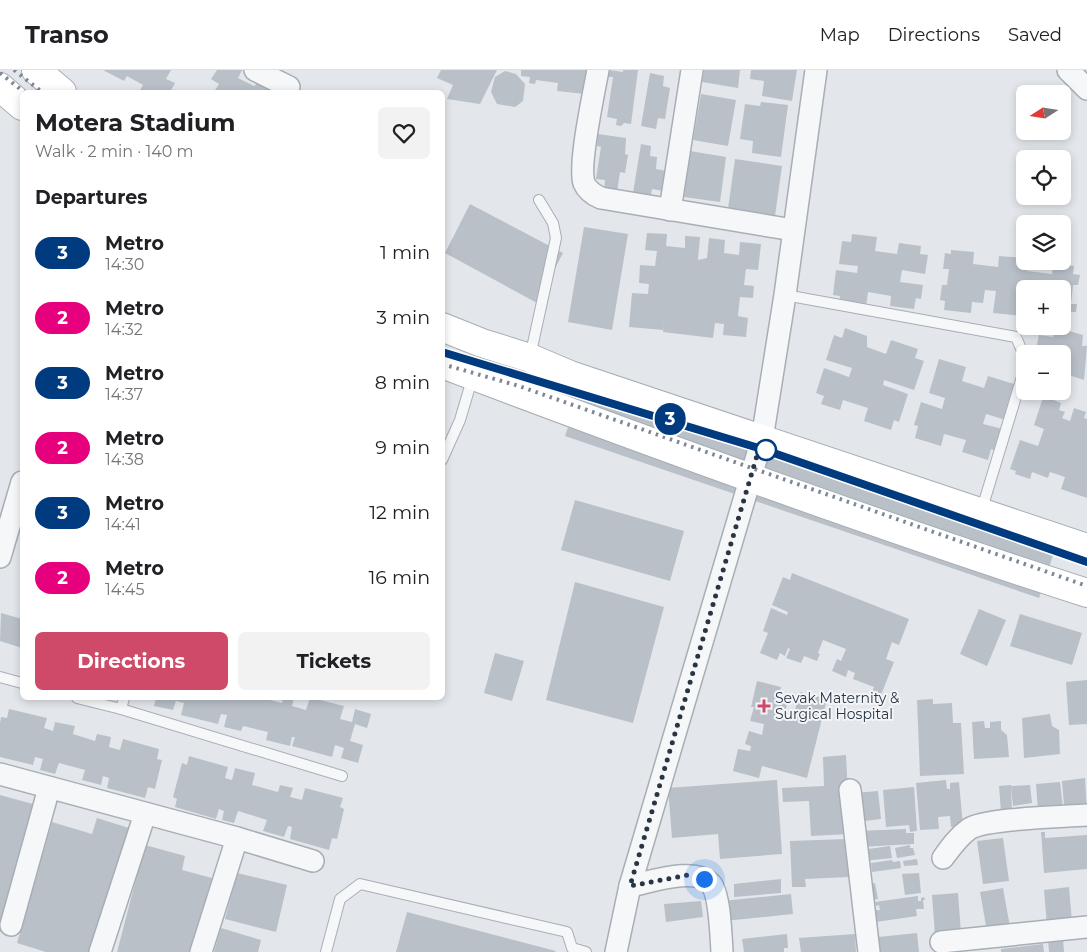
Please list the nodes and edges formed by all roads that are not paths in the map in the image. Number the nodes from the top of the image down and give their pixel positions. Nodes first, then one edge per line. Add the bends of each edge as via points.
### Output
1 (36, 70) edge
2 (255, 70) edge
3 (598, 70) edge
4 (692, 70) edge
5 (816, 70) edge
6 (1068, 70) edge
7 (290, 83) edge
8 (0, 87) edge
9 (1087, 88) edge
10 (60, 90) edge
11 (20, 104) edge
12 (540, 200) dead end
13 (670, 210) junction
14 (793, 230) junction
15 (785, 295) junction
16 (445, 328) edge
17 (1019, 345) edge
18 (530, 358) junction
19 (445, 365) edge
20 (473, 376) junction
21 (1016, 396) edge
22 (762, 439) junction
23 (445, 453) edge
24 (750, 478) junction
25 (20, 489) edge
26 (980, 513) junction
27 (1087, 548) edge
28 (0, 556) edge
29 (1087, 593) edge
30 (0, 678) edge
31 (20, 683) edge
32 (85, 700) edge
33 (123, 700) edge
34 (121, 709) junction
35 (0, 774) edge
36 (342, 776) dead end
37 (49, 788) junction
38 (850, 790) dead end
39 (145, 814) junction
40 (1087, 815) edge
41 (237, 838) junction
42 (943, 858) dead end
43 (313, 861) dead end
44 (630, 886) junction
45 (11, 925) dead end
46 (1087, 927) edge
47 (941, 942) dead end
48 (100, 952) edge
49 (201, 952) edge
50 (326, 952) edge
51 (586, 952) edge
52 (616, 952) edge
53 (722, 952) edge
54 (869, 952) edge

1 - 10 street
2 - 7 street
3 - 13 street via 583,165 584,183 601,198
4 - 13 street
5 - 14 street
6 - 9 street
8 - 11 street
12 - 18 lane via 553,223 556,238
13 - 14 street
14 - 15 street
15 - 17 lane via 1016,337
15 - 22 street
16 - 18 street
18 - 22 street via 570,375
19 - 20 street
20 - 23 lane via 460,420
20 - 24 street
21 - 26 lane
22 - 24 street
22 - 26 street
24 - 29 street via 931,543
24 - 44 street
25 - 28 street
26 - 27 street
30 - 31 lane
32 - 34 lane
33 - 34 lane
34 - 36 lane
35 - 37 street
37 - 39 street
37 - 45 street
38 - 54 street
39 - 41 street
39 - 48 street
40 - 42 street via 991,822 971,828 959,837
41 - 43 street
41 - 49 street
44 - 52 street
44 - 53 street via 688,875 704,879 712,885 718,901
46 - 47 street
50 - 51 lane via 340,899 360,884 567,932 572,948

